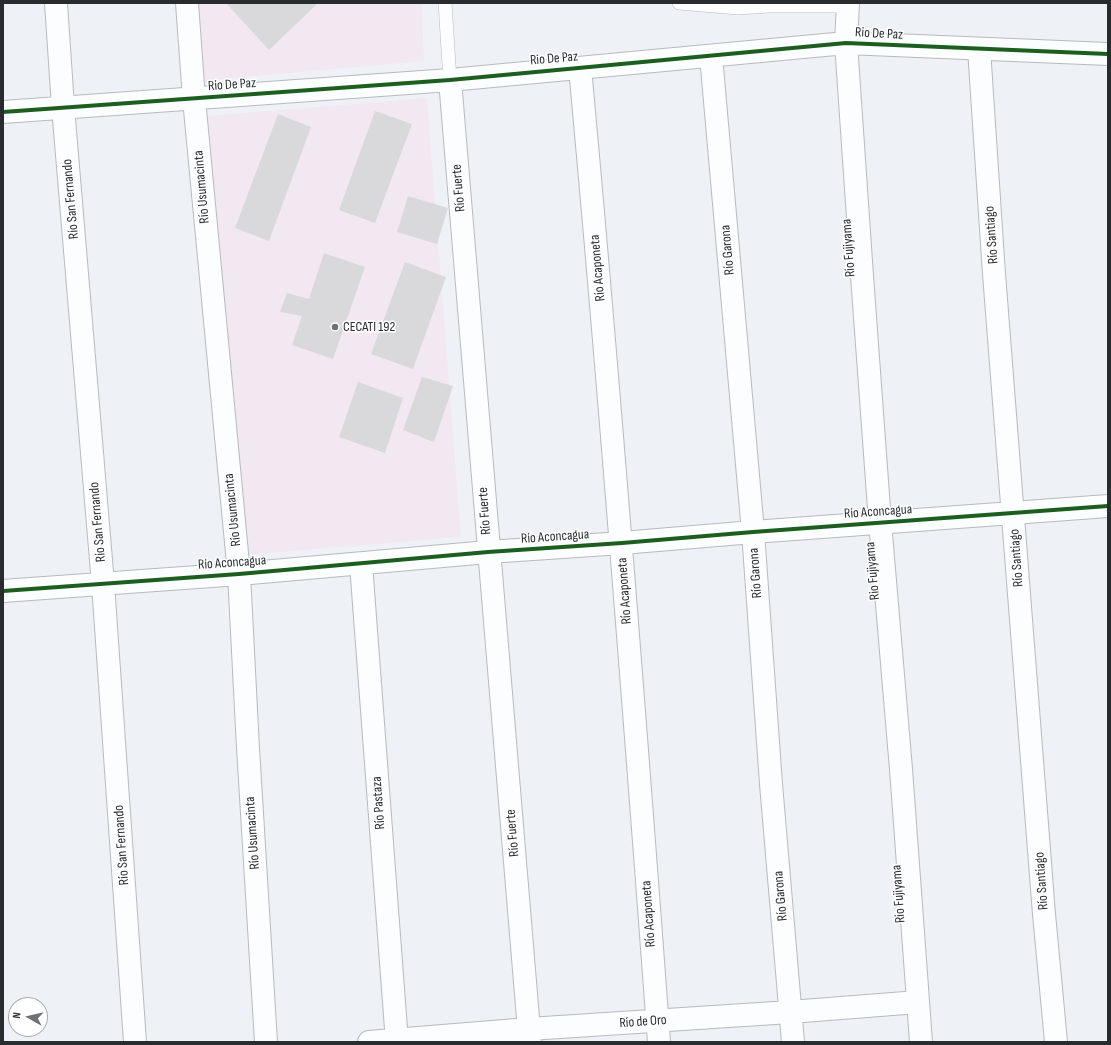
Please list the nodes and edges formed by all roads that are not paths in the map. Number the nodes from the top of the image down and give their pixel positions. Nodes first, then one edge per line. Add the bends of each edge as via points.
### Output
1 (56, 3) edge
2 (187, 3) edge
3 (445, 3) edge
4 (680, 3) edge
5 (769, 5) edge
6 (848, 5) edge
7 (846, 43) junction
8 (979, 50) junction
9 (1108, 54) edge
10 (711, 56) junction
11 (580, 68) junction
12 (450, 80) junction
13 (194, 99) junction
14 (63, 107) junction
15 (3, 112) edge
16 (1108, 506) edge
17 (1014, 513) junction
18 (880, 522) junction
19 (753, 532) junction
20 (622, 543) junction
21 (488, 552) junction
22 (361, 564) junction
23 (239, 574) junction
24 (103, 584) junction
25 (3, 591) edge
26 (918, 1002) junction
27 (790, 1012) junction
28 (658, 1031) edge
29 (529, 1036) edge
30 (397, 1041) edge
31 (135, 1042) edge
32 (266, 1042) edge
33 (368, 1042) edge
34 (793, 1042) edge
35 (921, 1042) edge
36 (1056, 1042) edge

1 - 14 street, Río San Fernando
2 - 13 street, Río Usumacinta
3 - 12 lane, Río Fuerte
4 - 5 lane via 738,8
5 - 6 lane
6 - 7 street, Rio Fujiyama
7 - 8 street, Rio De Paz
7 - 10 street, Rio De Paz
7 - 18 street, Rio Fujiyama
8 - 9 street, Rio De Paz
8 - 17 street, Río Santiago
10 - 11 street, Rio De Paz
10 - 19 street, Río Garona
11 - 12 street, Rio De Paz
11 - 20 street, Río Acaponeta
12 - 13 street, Rio De Paz
12 - 21 street, Río Fuerte
13 - 14 street, Rio De Paz
13 - 23 street, Río Usumacinta
14 - 15 street, Rio De Paz
14 - 24 street, Río San Fernando
16 - 17 street, Río Aconcagua
17 - 18 street, Río Aconcagua
17 - 36 street, Río Santiago
18 - 19 street, Río Aconcagua
18 - 26 street, Rio Fujiyama
19 - 20 street, Río Aconcagua
19 - 27 street, Río Garona
20 - 21 street, Río Aconcagua
20 - 28 street, Río Acaponeta
21 - 22 street, Río Aconcagua
21 - 29 street, Río Fuerte
22 - 23 street, Río Aconcagua
22 - 30 street, Río Pastaza
23 - 24 street, Río Aconcagua
23 - 32 street, Río Usumacinta
24 - 25 street, Río Aconcagua
24 - 31 street, Río San Fernando
26 - 27 street, Río de Oro
26 - 35 street, Rio Fujiyama
27 - 28 street, Río de Oro
27 - 34 street, Río Garona
28 - 29 street, Río de Oro
29 - 30 street, Río de Oro
30 - 33 street, Río de Oro

